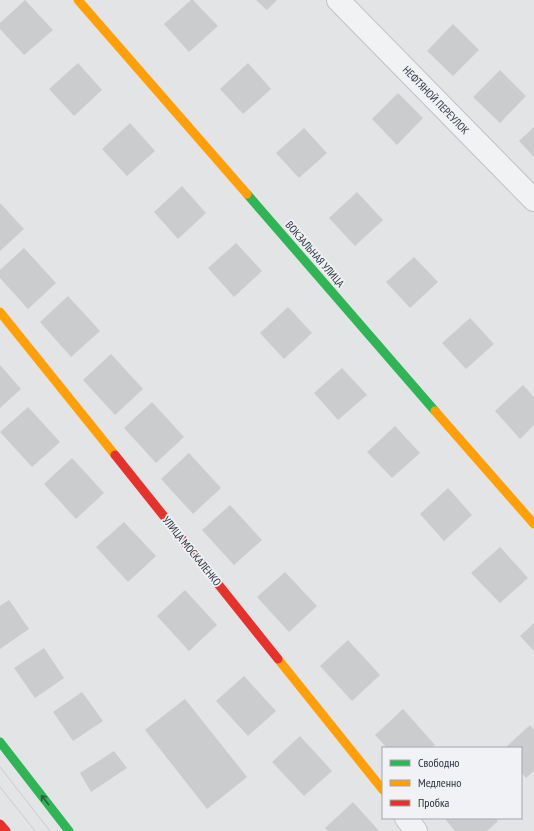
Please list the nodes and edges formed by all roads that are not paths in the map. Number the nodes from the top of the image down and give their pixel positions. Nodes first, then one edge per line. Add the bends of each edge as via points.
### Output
1 (78, 0) edge
2 (338, 0) edge
3 (534, 200) edge
4 (0, 312) edge
5 (534, 524) edge
6 (0, 742) edge
7 (382, 789) edge
8 (407, 819) edge
9 (0, 824) edge
10 (6, 831) edge
11 (69, 831) edge
12 (416, 831) edge

1 - 5 street, ВОКЗАЛЬНАЯ УЛИЦА
2 - 3 street, НЕФТЯНОЙ ПЕРЕУЛОК
4 - 7 street, УЛИЦА МОСКАЛЕНКО
11 -> 6 street
8 - 12 street
9 - 10 street

